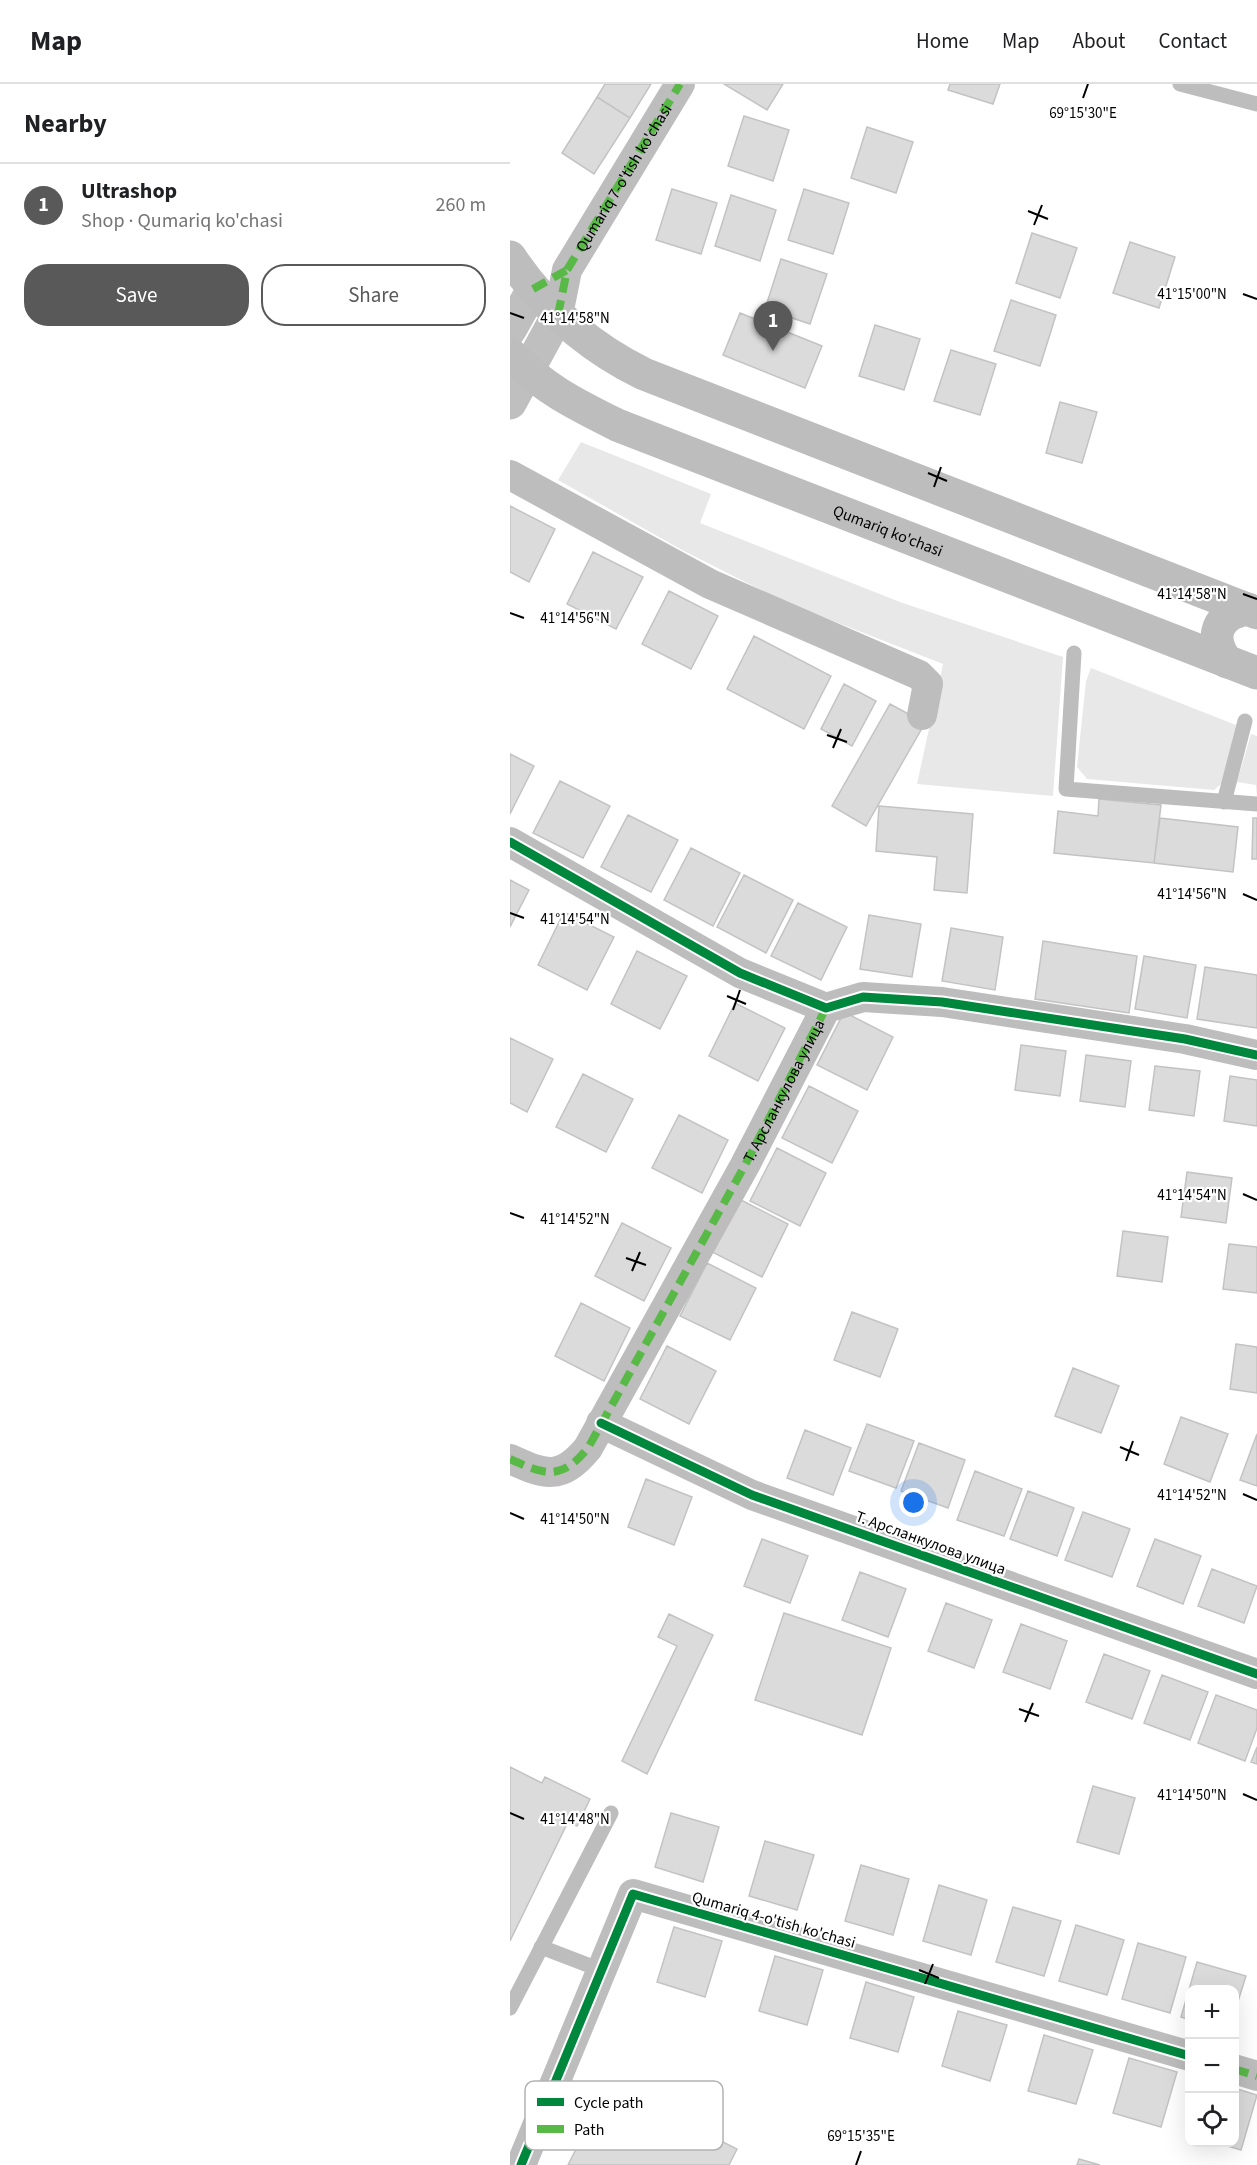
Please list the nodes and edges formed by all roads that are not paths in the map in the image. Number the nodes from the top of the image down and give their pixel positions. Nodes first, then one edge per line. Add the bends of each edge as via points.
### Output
1 (680, 84) edge
2 (1180, 84) edge
3 (1257, 104) edge
4 (510, 257) edge
5 (567, 270) junction
6 (533, 289) junction
7 (558, 315) junction
8 (510, 330) edge
9 (519, 363) edge
10 (510, 403) edge
11 (510, 475) edge
12 (1253, 611) edge
13 (1074, 653) dead end
14 (1242, 668) edge
15 (922, 715) dead end
16 (1245, 721) dead end
17 (1224, 802) junction
18 (1257, 804) edge
19 (510, 842) edge
20 (826, 1008) junction
21 (1257, 1055) edge
22 (601, 1423) junction
23 (510, 1459) edge
24 (1257, 1674) edge
25 (611, 1813) dead end
26 (541, 1947) junction
27 (601, 1971) junction
28 (510, 2008) edge
29 (1185, 2055) edge
30 (1239, 2071) edge
31 (1257, 2076) edge
32 (556, 2081) edge
33 (527, 2150) edge
34 (521, 2165) edge

1 - 5 street, Qumariq 7-o'tish ko'chasi
2 - 3 lane
4 - 6 main road
5 - 6 street, Qumariq 7-o'tish ko'chasi
5 - 7 street, Qumariq 7-o'tish ko'chasi
6 - 7 main road
6 - 8 main road
7 - 9 main road
7 - 12 main road via 589,341 644,374
9 - 10 main road
9 - 14 main road, Qumariq ko'chasi via 550,390 617,426
11 - 15 street via 710,584 919,675 928,684
12 - 14 main road via 1231,615 1216,636 1217,645
13 - 17 lane via 1066,789
16 - 17 lane
17 - 18 lane
19 - 20 street via 740,974
20 - 21 street via 863,998 942,1002 1185,1039
20 - 22 street, Т. Арсланкулова улица via 745,1165
22 - 23 street, Т. Арсланкулова улица via 588,1448 568,1468 536,1471
22 - 24 street, Т. Арсланкулова улица via 752,1495
25 - 26 lane
26 - 27 lane
26 - 28 lane
27 - 29 street, Qumariq 4-o'tish ko'chasi via 633,1894
27 - 32 street, Qumariq 4-o'tish ko'chasi
30 - 31 street
33 - 34 street, Qumariq 4-o'tish ko'chasi

